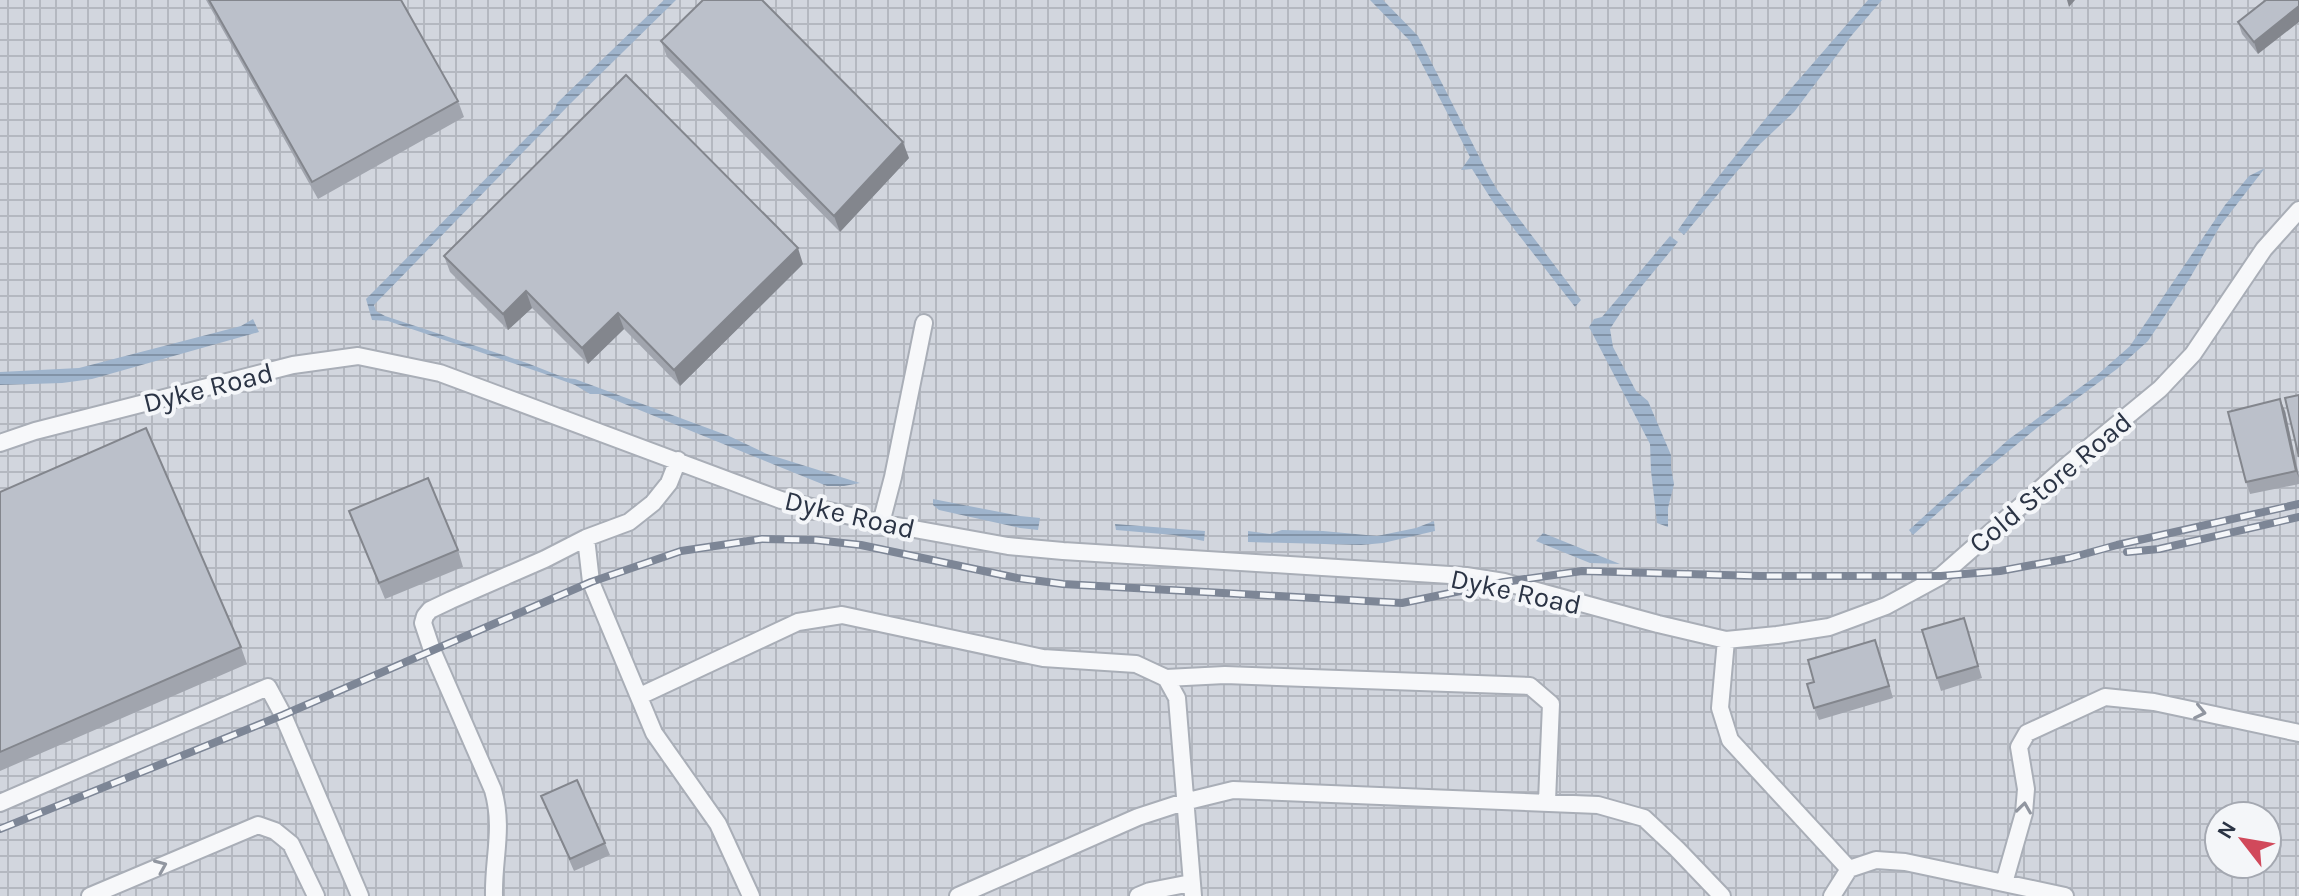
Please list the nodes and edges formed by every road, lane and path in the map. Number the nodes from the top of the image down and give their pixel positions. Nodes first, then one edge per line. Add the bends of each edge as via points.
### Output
1 (2299, 210) edge
2 (924, 323) dead end
3 (0, 443) edge
4 (678, 460) junction
5 (881, 523) junction
6 (586, 538) junction
7 (1726, 640) junction
8 (1166, 678) junction
9 (640, 696) junction
10 (2299, 733) edge
11 (1547, 801) junction
12 (1184, 802) junction
13 (0, 803) edge
14 (1849, 869) junction
15 (2004, 883) junction
16 (1192, 889) edge
17 (90, 896) edge
18 (316, 896) edge
19 (360, 896) edge
20 (494, 896) edge
21 (751, 896) edge
22 (958, 896) edge
23 (1138, 896) edge
24 (1722, 896) edge
25 (1832, 896) edge
26 (2065, 896) edge

1 - 7 street, Cold Store Road via 2264,249 2193,354 2160,389 1941,576 1886,606 1829,627
2 - 5 street
3 - 4 street, Dyke Road via 293,365 358,356 440,373
4 - 5 street, Dyke Road via 781,500
4 - 6 street via 653,503 629,522
5 - 7 street, Dyke Road via 1049,550 1466,576
6 - 9 street via 591,582
6 - 20 street via 430,610 423,623 498,808
7 - 14 street via 1720,708 1730,740
8 - 9 street via 1136,664 1043,658 842,615 798,622
8 - 11 street via 1225,675 1530,686 1551,704
8 - 12 street via 1177,698
9 - 21 street via 654,733 718,824
15 -> 10 street via 2024,813 2019,747 2027,733 2105,697 2154,702
11 - 12 street via 1233,790
11 - 24 street via 1598,805 1644,818
12 - 16 street
12 - 22 street
13 - 19 street via 268,687
14 - 15 street via 1876,860 1905,862
14 - 25 street
15 - 26 street
16 - 23 street
17 -> 18 street via 258,825 291,844

